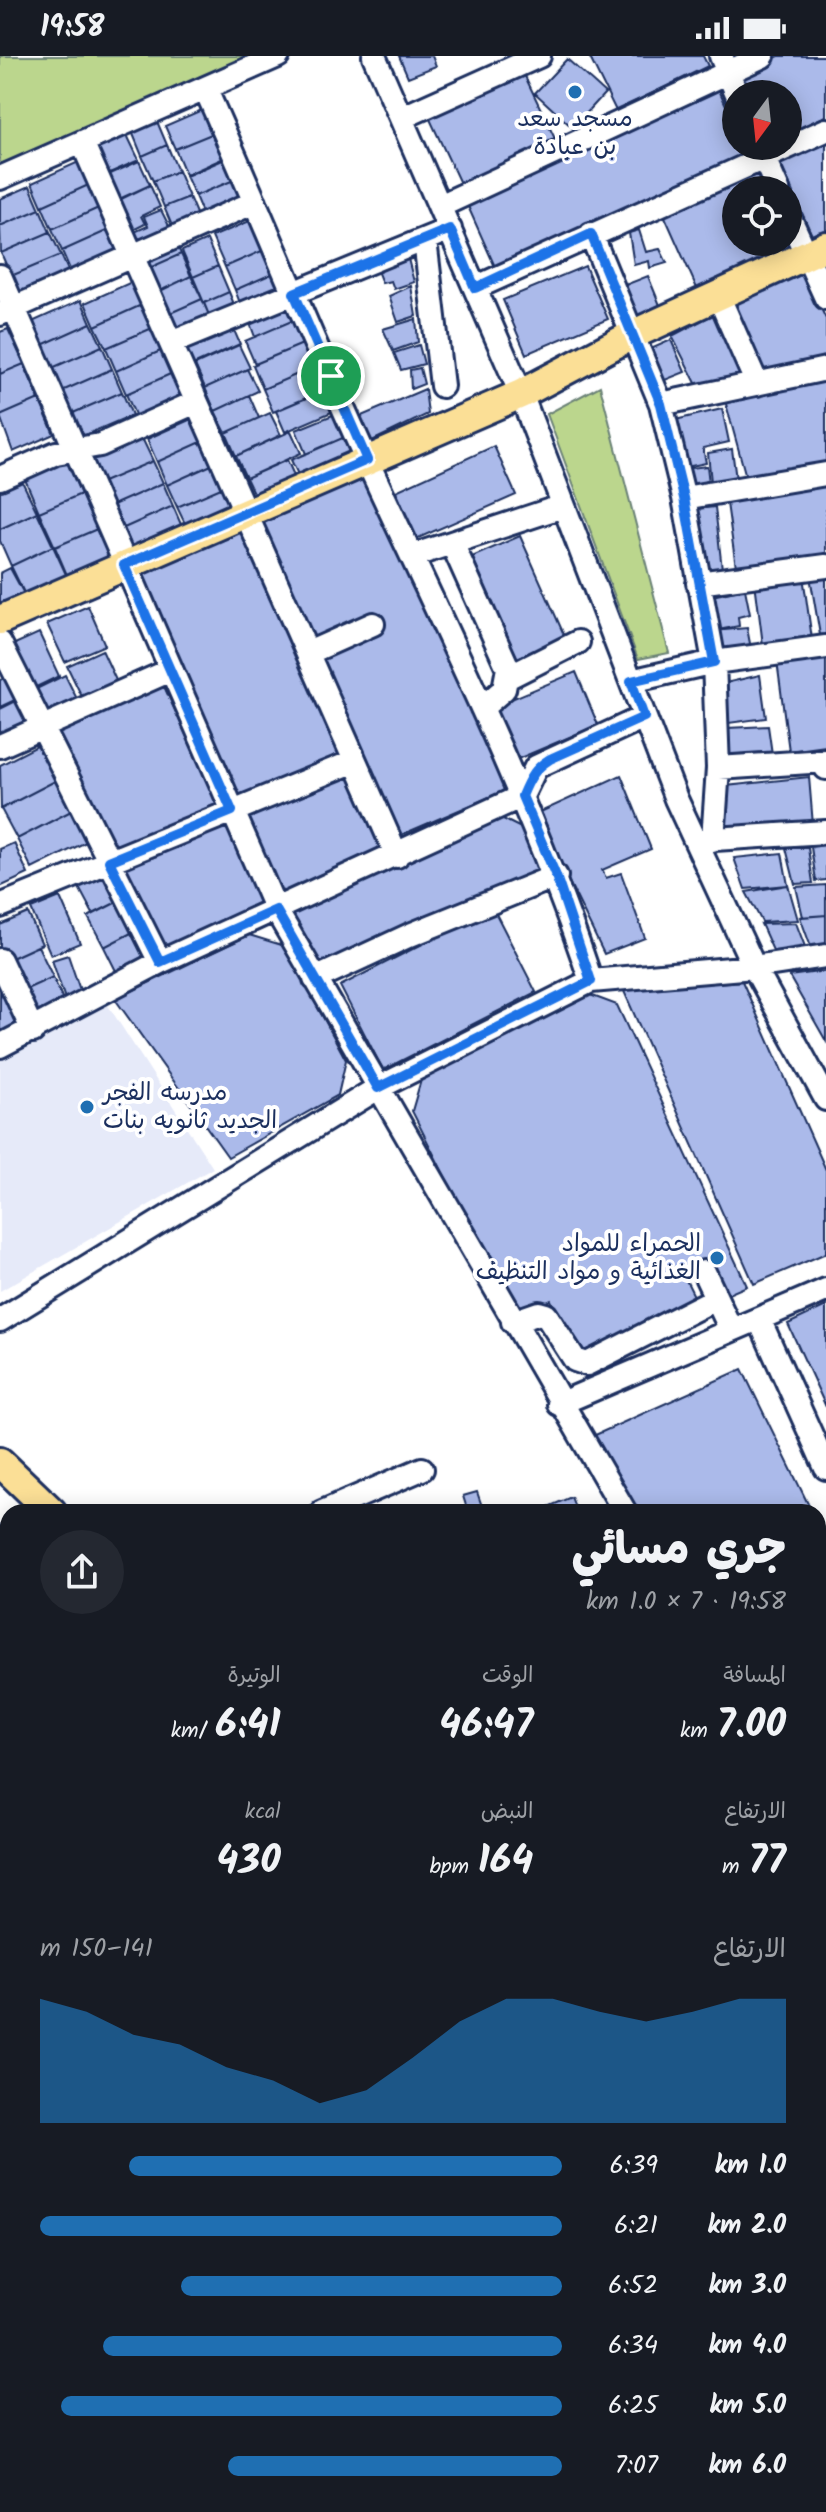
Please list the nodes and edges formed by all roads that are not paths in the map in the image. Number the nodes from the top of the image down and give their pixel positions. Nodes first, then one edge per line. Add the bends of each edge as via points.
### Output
1 (278, 56) edge
2 (374, 56) edge
3 (539, 56) edge
4 (763, 56) edge
5 (725, 64) edge
6 (205, 88) junction
7 (401, 118) junction
8 (826, 130) edge
9 (802, 138) edge
10 (82, 142) junction
11 (744, 160) edge
12 (0, 178) edge
13 (255, 202) junction
14 (440, 206) junction
15 (450, 229) junction
16 (802, 232) edge
17 (591, 234) junction
18 (425, 240) junction
19 (816, 250) edge
20 (131, 255) junction
21 (0, 276) edge
22 (475, 288) junction
23 (294, 293) junction
24 (718, 295) junction
25 (826, 298) edge
26 (7, 311) edge
27 (634, 334) junction
28 (171, 343) junction
29 (826, 369) edge
30 (757, 384) junction
31 (442, 386) dead end
32 (521, 394) junction
33 (196, 402) junction
34 (661, 404) junction
35 (73, 450) junction
36 (367, 460) junction
37 (826, 474) edge
38 (0, 478) edge
39 (684, 498) junction
40 (563, 506) junction
41 (246, 513) junction
42 (452, 543) junction
43 (412, 556) junction
44 (124, 565) junction
45 (826, 566) edge
46 (698, 583) junction
47 (0, 620) edge
48 (373, 624) dead end
49 (578, 642) dead end
50 (0, 643) edge
51 (826, 647) edge
52 (308, 653) junction
53 (714, 662) junction
54 (171, 670) junction
55 (507, 678) junction
56 (631, 681) junction
57 (482, 708) junction
58 (644, 717) junction
59 (42, 727) junction
60 (0, 746) edge
61 (355, 761) junction
62 (826, 761) edge
63 (718, 768) junction
64 (826, 768) edge
65 (522, 796) junction
66 (232, 811) junction
67 (826, 832) edge
68 (705, 840) junction
69 (397, 856) junction
70 (109, 861) junction
71 (556, 876) junction
72 (0, 906) edge
73 (276, 910) junction
74 (826, 956) edge
75 (0, 960) edge
76 (160, 962) junction
77 (754, 967) junction
78 (315, 979) junction
79 (591, 981) junction
80 (33, 1031) junction
81 (0, 1046) edge
82 (823, 1087) edge
83 (378, 1088) junction
84 (704, 1272) dead end
85 (826, 1290) edge
86 (715, 1299) junction
87 (759, 1319) junction
88 (0, 1320) edge
89 (513, 1322) junction
90 (731, 1330) junction
91 (587, 1364) junction
92 (605, 1384) junction
93 (559, 1404) junction
94 (0, 1462) edge
95 (826, 1468) edge
96 (422, 1469) dead end
97 (44, 1504) edge
98 (341, 1504) edge
99 (620, 1504) edge

1 - 6 street
2 - 7 street
3 - 7 street
4 - 5 street
5 - 14 street
6 - 10 street
6 - 13 street
7 - 14 street
8 - 9 street
10 - 12 street
10 - 20 street
11 - 17 street
13 - 20 street
13 - 23 street
14 - 15 street
15 - 18 street
15 - 22 street
16 - 19 street
17 - 22 street
17 - 27 street
18 - 23 street
18 - 31 street
19 - 24 main road
19 - 25 street
20 - 26 street
20 - 28 street
21 - 26 street
22 - 32 street
23 - 28 street
23 - 36 street
24 - 27 main road
24 - 30 street
26 - 35 street
27 - 32 main road
27 - 34 street
28 - 33 street
29 - 30 street
30 - 34 street
32 - 36 main road
32 - 40 street
33 - 35 street via 100,445
33 - 41 street
34 - 39 street
35 - 38 street
35 - 44 street
36 - 41 main road
36 - 43 street
37 - 39 street
39 - 46 street
40 - 42 street
40 - 56 street
41 - 44 main road
41 - 52 street
42 - 43 street
42 - 55 street via 508,668
43 - 57 street
44 - 47 main road
44 - 54 street
45 - 46 street
46 - 53 street
48 - 52 street
49 - 55 street
50 - 59 street
51 - 53 street
52 - 61 street
53 - 56 street
53 - 63 street
54 - 59 street
54 - 66 street
55 - 57 street via 504,689
56 - 58 street
57 - 65 street
58 - 65 street via 536,767
58 - 68 street via 676,799
59 - 60 street
59 - 70 street
61 - 66 street
61 - 69 street
62 - 63 street
62 - 64 street
63 - 68 street
65 - 69 street
65 - 71 street
66 - 70 street
66 - 73 street
67 - 68 street
68 - 77 street
69 - 73 street
70 - 72 street
70 - 76 street
71 - 78 street
71 - 79 street
73 - 76 street
73 - 78 street
74 - 77 street
75 - 80 street
76 - 80 street
77 - 79 street
77 - 82 street
78 - 83 street
79 - 83 street
80 - 81 street
83 - 88 street
83 - 89 street
84 - 86 street
85 - 87 street
86 - 90 street
86 - 91 street
87 - 90 street
87 - 95 street
89 - 91 street via 546,1315 575,1360
89 - 93 street
90 - 92 street
91 - 92 street
92 - 93 street
93 - 99 street
94 - 97 main road
96 - 98 street

